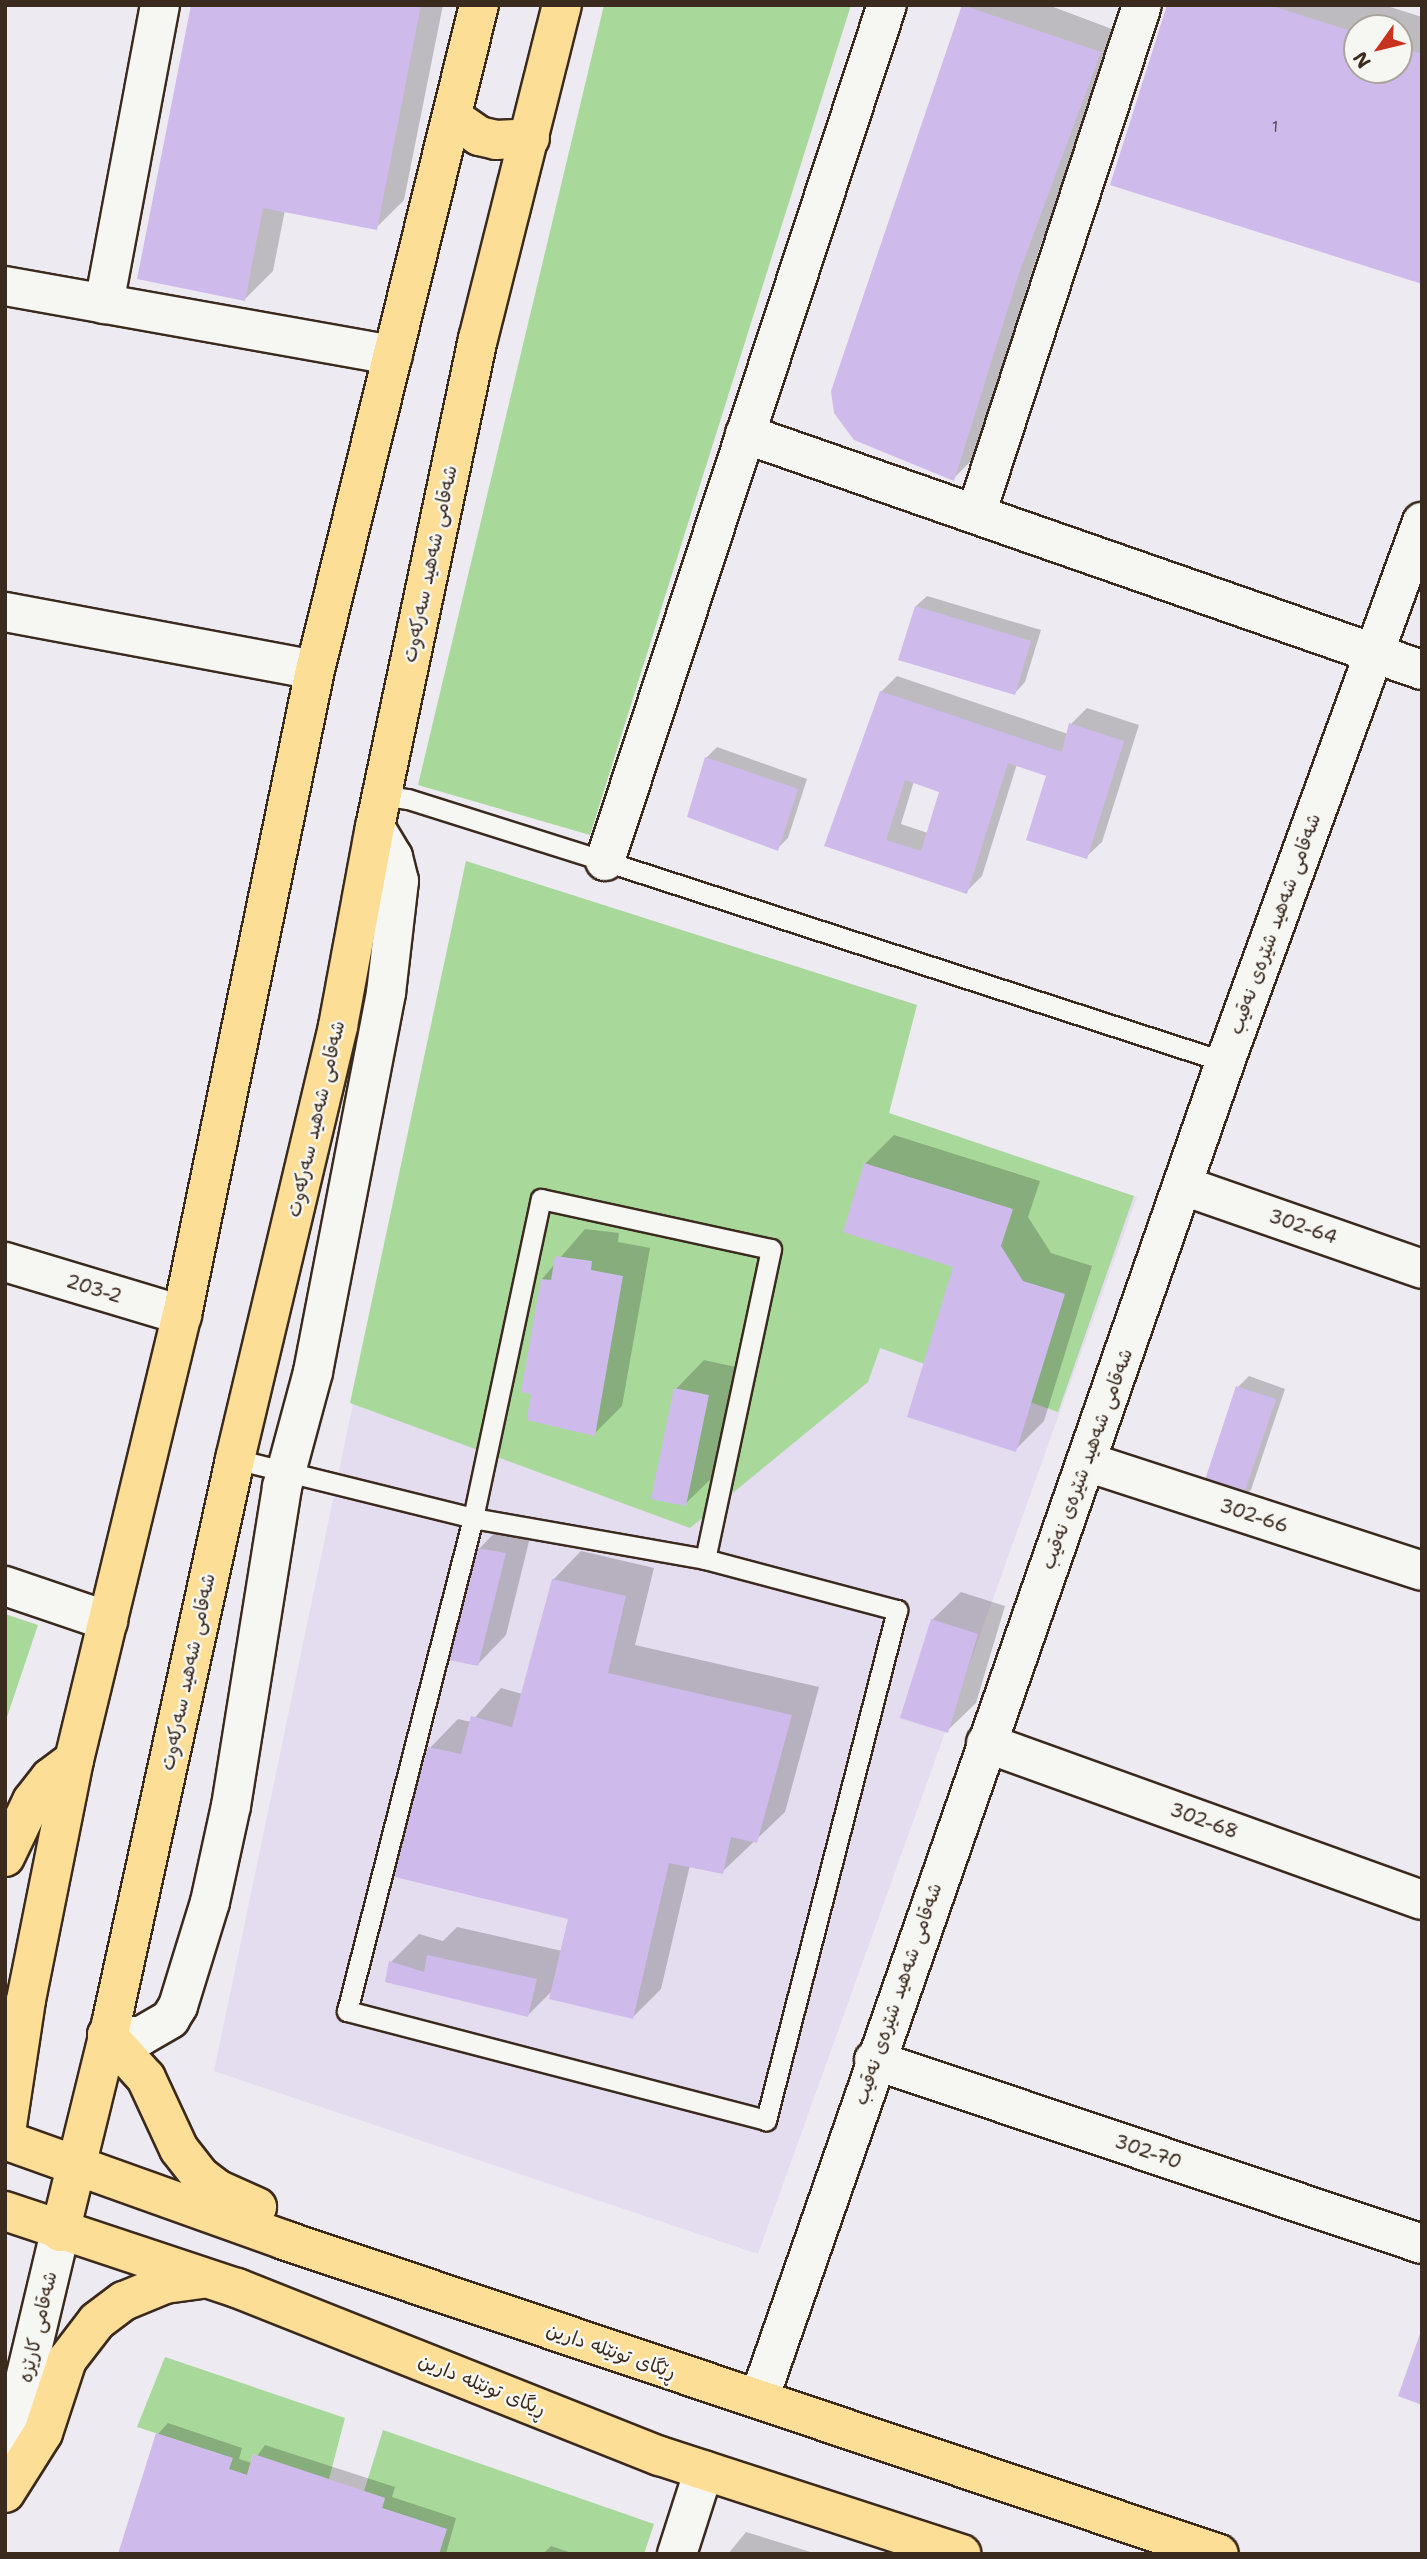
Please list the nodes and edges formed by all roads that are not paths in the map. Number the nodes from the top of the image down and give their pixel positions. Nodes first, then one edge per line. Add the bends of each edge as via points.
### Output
1 (160, 5) edge
2 (479, 5) edge
3 (562, 5) edge
4 (887, 5) edge
5 (1142, 5) edge
6 (452, 117) junction
7 (530, 138) junction
8 (5, 286) edge
9 (104, 304) junction
10 (393, 355) junction
11 (745, 434) junction
12 (976, 514) junction
13 (1422, 522) edge
14 (5, 612) edge
15 (1374, 654) junction
16 (316, 670) junction
17 (1422, 670) edge
18 (378, 811) junction
19 (605, 860) junction
20 (1226, 1062) junction
21 (1184, 1186) junction
22 (5, 1262) edge
23 (1422, 1269) edge
24 (183, 1315) junction
25 (235, 1459) junction
26 (1087, 1462) junction
27 (286, 1469) junction
28 (473, 1518) junction
29 (705, 1559) junction
30 (1422, 1572) edge
31 (5, 1586) edge
32 (108, 1622) junction
33 (986, 1743) junction
34 (74, 1760) junction
35 (5, 1857) edge
36 (1422, 1900) edge
37 (107, 2035) junction
38 (874, 2060) junction
39 (5, 2139) edge
40 (75, 2162) junction
41 (5, 2211) edge
42 (60, 2232) junction
43 (1422, 2244) edge
44 (334, 2257) junction
45 (206, 2279) junction
46 (759, 2399) junction
47 (5, 2463) edge
48 (704, 2470) junction
49 (5, 2493) edge
50 (677, 2554) edge
51 (961, 2554) edge
52 (1219, 2554) edge

1 - 9 street
2 - 6 main road
3 - 7 main road, شەقامی شەهید سەرکەوت
4 - 11 street
5 - 12 street
6 - 7 main road via 479,136
6 - 10 main road
7 - 18 main road, شەقامی شەهید سەرکەوت via 478,339
8 - 9 street
9 - 10 street
10 - 16 main road
11 - 12 street
11 - 19 street
12 - 15 street
13 - 15 street, شەقامی شەهید شێرەی نەقیب
14 - 16 street
15 - 17 street
15 - 20 street, شەقامی شەهید شێرەی نەقیب
16 - 24 main road
18 - 19 lane via 408,799
18 - 25 main road, شەقامی شەهید سەرکەوت via 338,1026
18 - 27 street via 399,881 386,993 313,1372
19 - 20 lane
20 - 21 street, شەقامی شەهید شێرەی نەقیب
21 - 23 street, 302-64
21 - 26 street, شەقامی شەهید شێرەی نەقیب
22 - 24 street, 203-2
24 - 32 main road
25 - 27 lane
25 - 37 main road, شەقامی شەهید سەرکەوت
26 - 30 street, 302-66
26 - 33 street, شەقامی شەهید شێرەی نەقیب
27 - 28 lane
27 - 37 street via 231,1806 210,1902 178,2006 156,2031 124,2038
28 - 29 lane
28 - 29 lane via 541,1199 771,1249
28 - 29 lane via 346,2011 766,2120 897,1610
31 - 32 street
32 - 34 main road
33 - 36 street, 302-68
33 - 38 street, شەقامی شەهید شێرەی نەقیب
34 - 35 main road via 50,1778 32,1801
34 - 39 main road via 26,2000
37 - 40 main road, شەقامی شەهید سەرکەوت
37 - 44 main road via 146,2078 179,2148 200,2176 234,2198 310,2226
38 - 43 street, 302-70
38 - 46 street, شەقامی شەهید شێرەی نەقیب
39 - 40 main road, ڕێگای تونێلە دارین
40 - 42 main road, شەقامی شەهید سەرکەوت
40 - 44 main road, ڕێگای تونێلە دارین
41 - 42 main road, ڕیگای تونێلە دارین
42 - 45 main road, ڕیگای تونێلە دارین
42 - 47 street, شەقامی کارێزە
44 - 46 main road, ڕێگای تونێلە دارین
45 - 48 main road, ڕیگای تونێلە دارین
45 - 49 main road via 165,2284 124,2301 97,2321 67,2360 43,2432
46 - 52 main road, ڕێگای تونێلە دارین
48 - 50 street
48 - 51 main road, ڕیگای تونێلە دارین

